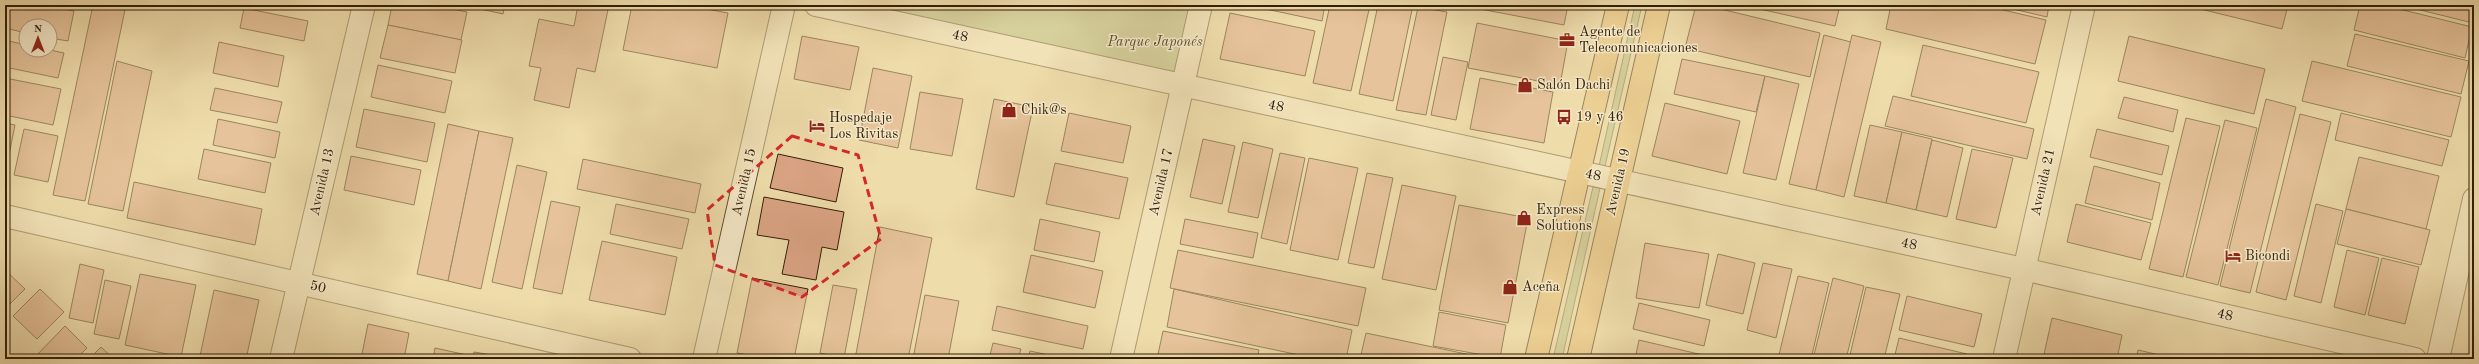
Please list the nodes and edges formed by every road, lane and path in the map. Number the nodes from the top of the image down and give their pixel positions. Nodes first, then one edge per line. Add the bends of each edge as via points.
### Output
1 (364, 5) edge
2 (784, 5) edge
3 (816, 5) edge
4 (1201, 5) edge
5 (1618, 5) edge
6 (1659, 5) edge
7 (2084, 5) edge
8 (1183, 86) junction
9 (1580, 173) junction
10 (1618, 181) junction
11 (2474, 199) edge
12 (5, 216) edge
13 (2023, 269) junction
14 (298, 283) junction
15 (281, 359) edge
16 (630, 359) edge
17 (704, 359) edge
18 (1121, 359) edge
19 (1536, 359) edge
20 (1578, 359) edge
21 (2004, 359) edge
22 (2415, 359) edge
23 (2438, 359) edge

1 - 14 street, Avenida 13
2 - 17 street, Avenida 15
3 - 8 street, 48
4 - 8 street, Avenida 17
5 - 9 main road
6 - 10 main road, Avenida 19
7 - 13 street, Avenida 21
8 - 9 street, 48
8 - 18 street, Avenida 17
9 - 10 street, 48
9 - 19 main road
10 - 13 street, 48
10 - 20 main road, Avenida 19
11 - 23 street
12 - 14 street, 50
13 - 21 street, Avenida 21
13 - 22 street, 48
14 - 15 street, Avenida 13
14 - 16 street, 50

